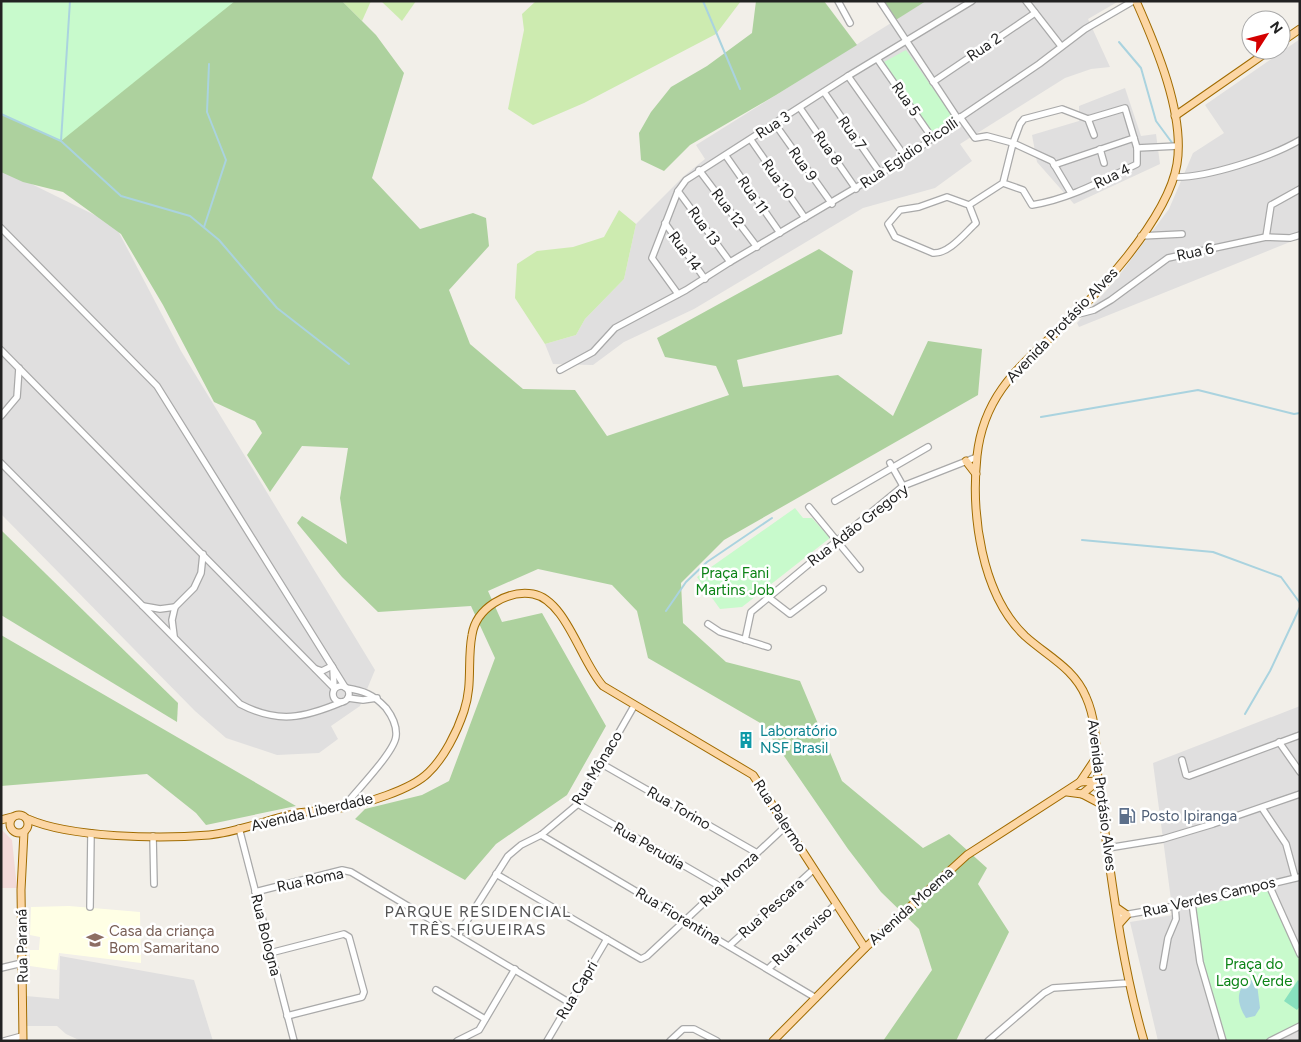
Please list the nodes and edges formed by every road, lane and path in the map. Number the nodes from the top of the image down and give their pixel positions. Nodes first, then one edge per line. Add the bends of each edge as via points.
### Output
1 (838, 1) edge
2 (880, 1) edge
3 (972, 1) edge
4 (1026, 1) edge
5 (1135, 1) edge
6 (1035, 13) junction
7 (850, 23) dead end
8 (907, 42) junction
9 (1061, 46) junction
10 (878, 60) junction
11 (1256, 60) edge
12 (848, 76) junction
13 (933, 82) junction
14 (824, 92) junction
15 (800, 108) junction
16 (1175, 116) junction
17 (959, 118) junction
18 (1088, 119) junction
19 (775, 124) junction
20 (1094, 135) dead end
21 (1134, 138) junction
22 (933, 139) junction
23 (751, 140) junction
24 (1300, 140) edge
25 (1013, 143) junction
26 (1178, 146) junction
27 (1137, 148) junction
28 (1100, 149) junction
29 (726, 156) junction
30 (906, 158) junction
31 (1104, 163) dead end
32 (1054, 165) junction
33 (699, 170) junction
34 (880, 174) junction
35 (1174, 177) junction
36 (1003, 183) junction
37 (856, 189) junction
38 (1300, 189) edge
39 (678, 191) junction
40 (1071, 193) junction
41 (832, 204) junction
42 (969, 205) junction
43 (805, 218) junction
44 (665, 223) junction
45 (1, 228) edge
46 (780, 233) junction
47 (1182, 234) dead end
48 (1300, 235) edge
49 (1141, 236) junction
50 (1266, 237) junction
51 (757, 247) junction
52 (730, 262) junction
53 (705, 279) junction
54 (678, 294) junction
55 (1075, 315) junction
56 (1, 350) edge
57 (20, 368) junction
58 (560, 370) dead end
59 (1, 416) edge
60 (928, 446) dead end
61 (977, 457) junction
62 (966, 461) junction
63 (1, 463) edge
64 (891, 464) junction
65 (977, 474) junction
66 (903, 486) junction
67 (835, 501) dead end
68 (809, 507) dead end
69 (837, 540) junction
70 (202, 554) junction
71 (860, 569) dead end
72 (823, 589) dead end
73 (768, 597) junction
74 (143, 606) junction
75 (175, 607) junction
76 (708, 624) dead end
77 (174, 636) junction
78 (745, 640) junction
79 (768, 647) dead end
80 (333, 667) junction
81 (315, 669) junction
82 (346, 688) junction
83 (334, 689) junction
84 (334, 698) junction
85 (348, 698) junction
86 (377, 698) junction
87 (342, 702) junction
88 (634, 706) junction
89 (322, 710) junction
90 (1300, 735) edge
91 (1278, 742) junction
92 (1096, 758) junction
93 (1182, 760) dead end
94 (602, 764) junction
95 (1300, 772) edge
96 (1098, 781) junction
97 (1080, 782) junction
98 (1067, 792) junction
99 (1082, 794) junction
100 (1300, 794) edge
101 (578, 804) junction
102 (1101, 804) junction
103 (343, 808) junction
104 (1262, 808) junction
105 (12, 817) junction
106 (28, 819) junction
107 (1, 820) edge
108 (1, 824) edge
109 (786, 826) junction
110 (46, 827) junction
111 (239, 828) junction
112 (13, 831) junction
113 (25, 831) junction
114 (91, 833) junction
115 (541, 835) junction
116 (153, 836) junction
117 (1108, 848) junction
118 (21, 850) junction
119 (757, 853) junction
120 (814, 869) junction
121 (496, 874) junction
122 (1297, 877) edge
123 (1268, 883) junction
124 (154, 884) dead end
125 (721, 887) junction
126 (255, 892) junction
127 (1192, 903) junction
128 (836, 904) junction
129 (90, 906) dead end
130 (1176, 906) junction
131 (1117, 908) junction
132 (1126, 914) junction
133 (685, 920) junction
134 (1119, 920) junction
135 (458, 935) junction
136 (607, 939) junction
137 (729, 946) junction
138 (865, 948) junction
139 (270, 954) junction
140 (1300, 954) edge
141 (22, 963) junction
142 (1164, 967) dead end
143 (1, 968) edge
144 (514, 969) junction
145 (768, 969) junction
146 (1128, 983) junction
147 (436, 990) dead end
148 (816, 998) junction
149 (570, 1003) junction
150 (287, 1016) junction
151 (485, 1019) junction
152 (1300, 1026) edge
153 (23, 1038) edge
154 (718, 1040) edge
155 (4, 1041) edge
156 (294, 1041) edge
157 (457, 1041) edge
158 (547, 1041) edge
159 (670, 1041) edge
160 (773, 1041) edge
161 (988, 1041) edge
162 (1144, 1041) edge
163 (1223, 1041) edge
164 (1270, 1041) edge

1 - 7 street
2 - 8 street
3 - 8 street, Rua 3
4 - 6 street
5 - 9 street, Rua Egidio Picolli via 1108,14
5 - 16 main road, Avenida Protásio Alves via 1162,70
6 - 9 street
6 - 13 street, Rua 2
8 - 10 street, Rua 3
8 - 13 street
9 - 17 street, Rua Egidio Picolli
10 - 12 street, Rua 3
10 - 22 street, Rua 5
11 - 16 main road
12 - 14 street, Rua 3
12 - 30 street
13 - 17 street
14 - 15 street, Rua 3
14 - 34 street, Rua 7
15 - 19 street, Rua 3
15 - 37 street, Rua 8
16 - 26 main road, Avenida Protásio Alves
17 - 22 street, Rua Egidio Picolli
17 - 25 street via 975,138 987,136
18 - 20 street
18 - 21 street via 1124,107
18 - 25 street via 1062,109 1024,119
19 - 23 street, Rua 3
19 - 41 street, Rua 9
21 - 27 street
21 - 28 street
22 - 30 street, Rua Egidio Picolli
23 - 29 street, Rua 3
23 - 43 street, Rua 10
24 - 35 street via 1277,152 1192,178
25 - 32 street via 1052,161
25 - 36 street
26 - 27 street
26 - 35 main road, Avenida Protásio Alves
27 - 40 street, Rua 4 via 1137,164 1091,187
28 - 31 street
28 - 32 street
29 - 33 street, Rua 3
29 - 46 street, Rua 11
30 - 34 street, Rua Egidio Picolli
32 - 40 street
33 - 39 street, Rua 3
33 - 51 street, Rua 12
34 - 37 street, Rua Egidio Picolli
35 - 49 main road, Avenida Protásio Alves
36 - 40 street via 1022,190 1032,205 1051,202
36 - 42 street
37 - 41 street, Rua Egidio Picolli
38 - 50 street via 1271,205
39 - 44 street, Rua 3
39 - 52 street, Rua 13
41 - 43 street, Rua Egidio Picolli
42 - 42 street via 950,197 944,198 900,210 888,224 896,238 940,253 976,223
43 - 46 street, Rua Egidio Picolli
44 - 53 street, Rua 14
44 - 54 street, Rua 3 via 652,258
45 - 80 street via 157,386
46 - 51 street, Rua Egidio Picolli
47 - 49 street
48 - 50 street, Rua 6
49 - 55 main road, Avenida Protásio Alves via 1101,288
50 - 55 street, Rua 6 via 1165,259 1111,300 1094,310
51 - 52 street, Rua Egidio Picolli
52 - 53 street, Rua Egidio Picolli
53 - 54 street, Rua Egidio Picolli
54 - 58 street, Rua Egidio Picolli via 615,328 593,352
55 - 61 main road, Avenida Protásio Alves via 1020,365 993,399
56 - 57 street
57 - 59 street via 17,397
57 - 70 street
60 - 64 street
61 - 62 street, Rua Adão Gregory
61 - 65 main road, Avenida Protásio Alves
62 - 65 main road
62 - 66 street, Rua Adão Gregory
63 - 74 street
64 - 66 street
64 - 67 street
65 - 92 main road, Avenida Protásio Alves via 981,548 997,598 1024,635 1079,682 1088,700 1094,725
66 - 69 street, Rua Adão Gregory
68 - 69 street
69 - 71 street
69 - 73 street, Rua Adão Gregory
70 - 75 street via 201,573 194,588
70 - 81 street
72 - 73 street via 790,614
73 - 78 street, Rua Adão Gregory via 751,612
74 - 75 street
74 - 77 street
75 - 77 street via 172,620
76 - 78 street via 720,632
77 - 89 street via 226,692 256,713 298,717
78 - 79 street
80 - 81 street via 322,671
80 - 82 street
80 - 83 street
81 - 83 street
82 - 83 street via 337,686
82 - 85 street
82 - 86 street via 367,691
83 - 84 street
84 - 87 street
84 - 89 street
85 - 86 street
85 - 87 street
86 - 103 street via 393,717 396,737 384,760
87 - 89 street
88 - 94 street, Rua Mônaco
88 - 103 main road, Avenida Liberdade via 603,686 592,674 569,626 551,603 533,594 501,598 487,608 472,634 472,678 464,711 441,759 410,785
88 - 109 main road, Rua Palermo via 753,775
90 - 91 street
91 - 93 street via 1189,776
91 - 95 street
92 - 96 main road, Avenida Protásio Alves
92 - 97 main road, Avenida Moema
94 - 101 street, Rua Mônaco
94 - 119 street, Rua Torino
96 - 97 main road
96 - 99 main road
96 - 102 main road, Avenida Protásio Alves
97 - 98 main road, Avenida Moema
98 - 99 main road
98 - 138 main road, Avenida Moema via 967,856
99 - 102 main road
100 - 104 street
101 - 115 street, Rua Mônaco
101 - 125 street, Rua Perudia
102 - 117 main road, Avenida Protásio Alves
103 - 111 main road, Avenida Liberdade via 299,813
104 - 117 street via 1163,839
104 - 122 street via 1286,844
105 - 106 main road via 20,814
105 - 107 main road
105 - 112 main road
106 - 110 main road, Avenida Liberdade
106 - 113 main road
108 - 112 main road
109 - 119 street, Rua Monza
109 - 120 main road, Rua Palermo
110 - 113 main road, Avenida Liberdade
110 - 114 main road, Avenida Liberdade
111 - 116 main road, Avenida Liberdade via 210,835
111 - 126 street, Rua Bologna
112 - 113 main road
112 - 118 main road, Rua Paraná
113 - 118 main road, Rua Paraná
114 - 116 main road, Avenida Liberdade
114 - 129 street
115 - 121 street, Rua Mônaco via 508,856
115 - 133 street, Rua Fiorentina
116 - 124 street
117 - 131 main road, Avenida Protásio Alves
118 - 141 main road, Rua Paraná
119 - 125 street, Rua Monza
120 - 128 main road, Rua Palermo
120 - 137 street, Rua Pescara
121 - 135 street, Rua Mônaco
121 - 136 street, Rua Monza
122 - 123 street, Rua Verdes Campos
123 - 127 street, Rua Verdes Campos
123 - 140 street
125 - 133 street, Rua Monza
126 - 135 street, Rua Roma via 346,870
126 - 139 street, Rua Bologna
127 - 130 street, Rua Verdes Campos
127 - 163 street via 1200,962
128 - 138 main road, Rua Palermo
128 - 145 street, Rua Treviso
130 - 132 street, Rua Verdes Campos
130 - 142 street via 1176,919 1168,938
131 - 132 main road
131 - 134 main road, Avenida Protásio Alves
132 - 134 main road
133 - 136 street, Rua Monza via 641,959
133 - 137 street, Rua Fiorentina
134 - 146 main road, Avenida Protásio Alves
135 - 144 street, Rua Roma
136 - 149 street, Rua Capri
137 - 145 street, Rua Fiorentina
138 - 148 main road, Avenida Moema
139 - 150 street, Rua Bologna
139 - 150 street via 344,934 364,995
141 - 143 street
141 - 153 main road, Rua Paraná
144 - 149 street, Rua Roma
144 - 151 street
145 - 148 street, Rua Fiorentina
146 - 161 street via 1053,988
146 - 162 main road, Avenida Protásio Alves
147 - 151 street
148 - 160 main road, Avenida Moema
149 - 158 street, Rua Capri
150 - 156 street, Rua Bologna
151 - 157 street via 477,1032
152 - 164 street
153 - 155 street
154 - 159 street via 694,1029 683,1029

